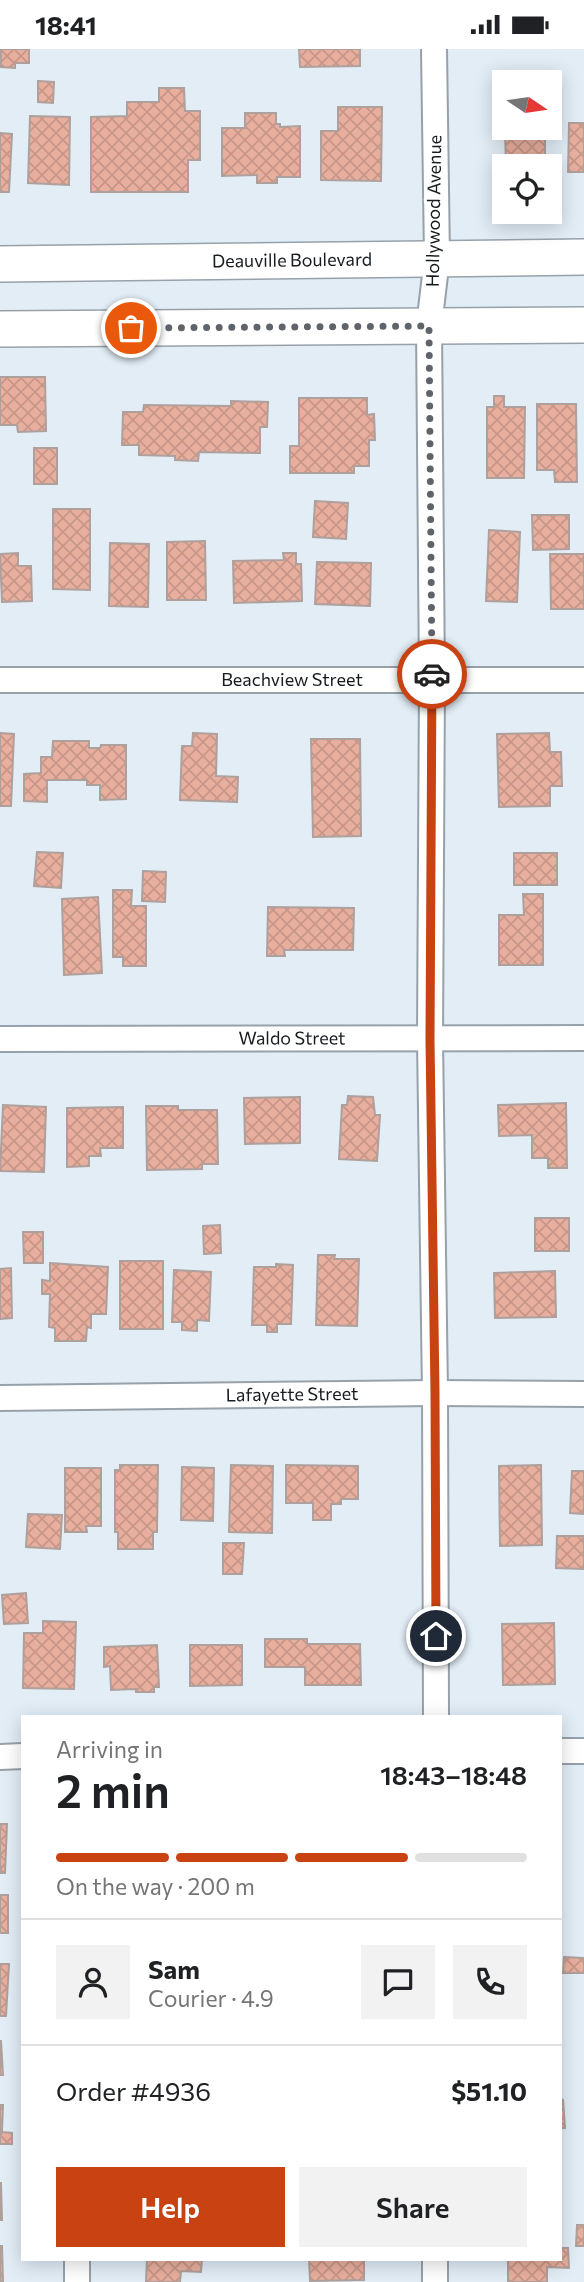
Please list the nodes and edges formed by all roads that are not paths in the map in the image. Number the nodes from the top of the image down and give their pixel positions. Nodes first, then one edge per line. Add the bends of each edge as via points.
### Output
1 (433, 49) edge
2 (584, 257) edge
3 (437, 258) junction
4 (0, 264) edge
5 (584, 325) edge
6 (429, 326) junction
7 (0, 329) edge
8 (0, 680) edge
9 (584, 680) edge
10 (432, 681) junction
11 (584, 1038) edge
12 (0, 1039) edge
13 (430, 1040) junction
14 (435, 1393) junction
15 (584, 1394) edge
16 (0, 1398) edge
17 (436, 1715) edge
18 (562, 1751) edge
19 (584, 1751) edge
20 (0, 1756) edge
21 (21, 1756) edge
22 (77, 2261) edge
23 (435, 2261) edge
24 (77, 2282) edge
25 (435, 2282) edge

1 - 3 street, Hollywood Avenue
2 - 3 street, Deauville Boulevard
3 - 4 street, Deauville Boulevard
3 - 6 street, Hollywood Avenue
5 - 6 street
6 - 7 street
6 - 10 street, Hollywood Avenue
8 - 10 street, Beachview Street
9 - 10 street, Beachview Street
10 - 13 street, Hollywood Avenue
11 - 13 street, Waldo Street
12 - 13 street, Waldo Street
13 - 14 street, Hollywood Avenue
14 - 15 street, Lafayette Street
14 - 16 street, Lafayette Street
14 - 17 street, Hollywood Avenue
18 - 19 street
20 - 21 street
22 - 24 street
23 - 25 street

